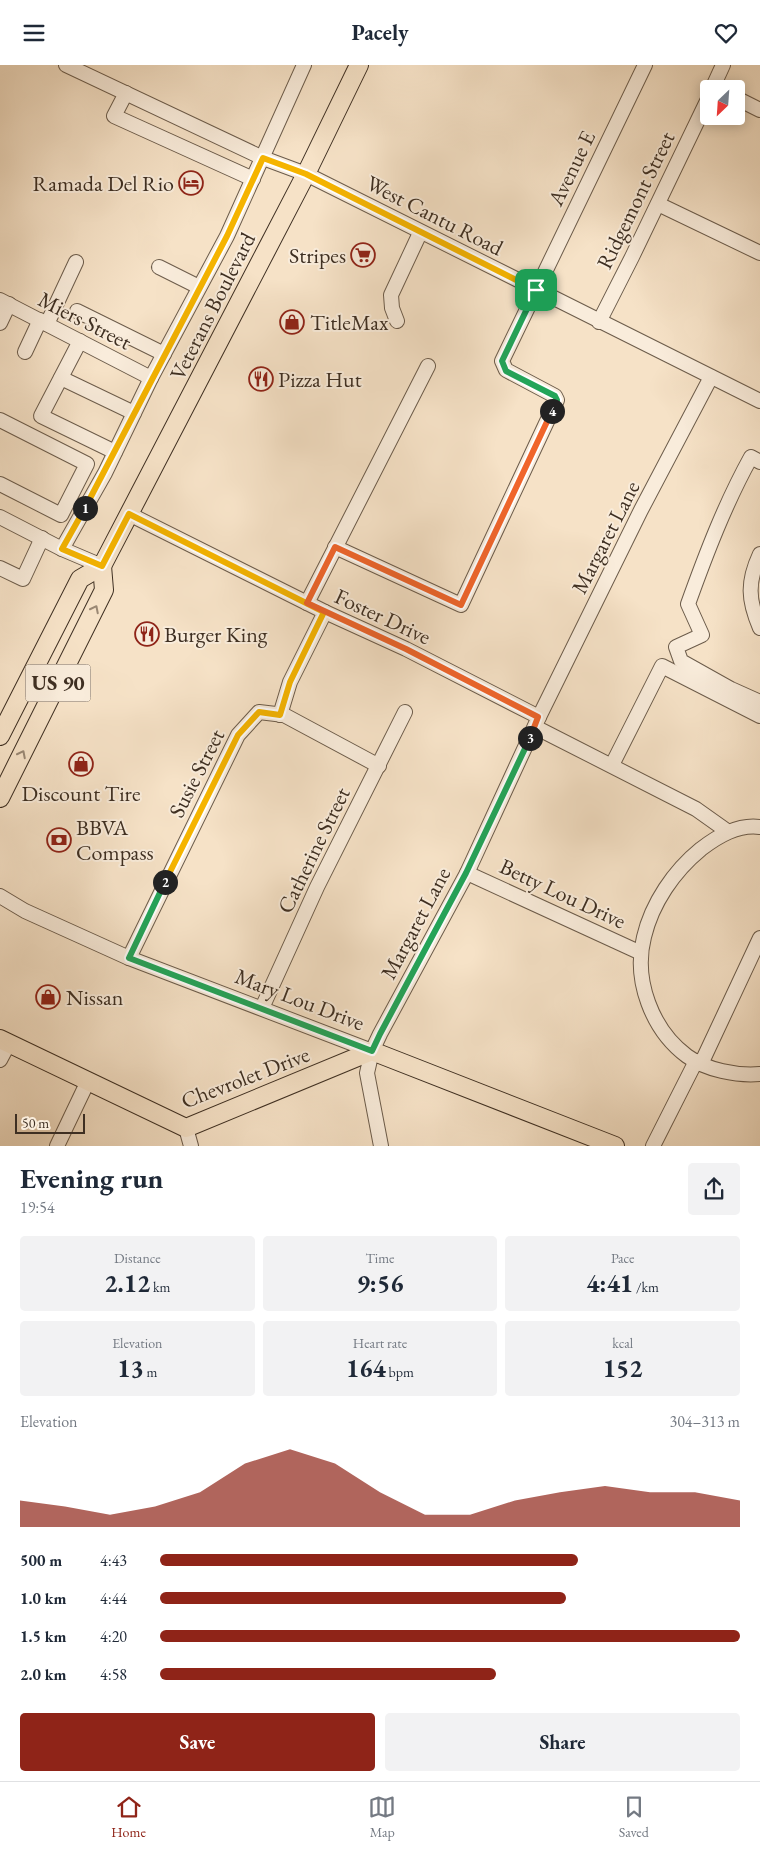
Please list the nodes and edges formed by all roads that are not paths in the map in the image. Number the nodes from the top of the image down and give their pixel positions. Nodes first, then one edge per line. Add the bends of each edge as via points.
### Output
1 (66, 65) edge
2 (359, 65) edge
3 (645, 65) edge
4 (723, 65) edge
5 (298, 67) edge
6 (717, 80) edge
7 (126, 93) junction
8 (745, 102) edge
9 (760, 110) edge
10 (700, 117) edge
11 (263, 158) junction
12 (306, 174) junction
13 (253, 179) junction
14 (658, 204) junction
15 (420, 233) junction
16 (760, 253) edge
17 (76, 262) dead end
18 (158, 267) dead end
19 (199, 287) junction
20 (536, 290) junction
21 (5, 302) edge
22 (77, 311) dead end
23 (397, 321) dead end
24 (599, 321) junction
25 (44, 322) junction
26 (0, 323) edge
27 (80, 341) junction
28 (25, 352) dead end
29 (164, 354) junction
30 (428, 366) dead end
31 (711, 377) junction
32 (61, 378) junction
33 (152, 378) junction
34 (760, 401) edge
35 (134, 413) junction
36 (0, 420) edge
37 (115, 452) junction
38 (760, 462) edge
39 (0, 484) edge
40 (73, 491) junction
41 (90, 499) junction
42 (129, 514) junction
43 (0, 517) edge
44 (42, 539) junction
45 (335, 547) junction
46 (62, 549) junction
47 (760, 554) edge
48 (102, 566) junction
49 (0, 568) edge
50 (755, 597) edge
51 (307, 603) junction
52 (324, 612) junction
53 (760, 628) edge
54 (52, 633) junction
55 (72, 655) junction
56 (760, 702) edge
57 (6, 712) edge
58 (406, 712) dead end
59 (280, 715) junction
60 (760, 716) edge
61 (537, 722) junction
62 (0, 736) edge
63 (612, 765) junction
64 (379, 766) junction
65 (0, 798) edge
66 (760, 827) edge
67 (727, 831) junction
68 (466, 873) junction
69 (0, 896) edge
70 (760, 938) edge
71 (641, 953) junction
72 (129, 958) junction
73 (262, 1008) junction
74 (4, 1041) edge
75 (372, 1051) junction
76 (0, 1060) edge
77 (698, 1063) junction
78 (760, 1074) edge
79 (88, 1081) junction
80 (186, 1128) junction
81 (57, 1146) edge
82 (191, 1146) edge
83 (381, 1146) edge
84 (615, 1146) edge
85 (653, 1146) edge

1 - 7 street, West Cantu Road
2 - 12 main road, Veterans Boulevard
3 - 20 street, Avenue E
4 - 6 street, Ridgemont Street
5 - 11 street
7 - 11 street, West Cantu Road
7 - 13 street via 114,116
8 - 9 street
10 - 14 street, Ridgemont Street
11 - 12 street, West Cantu Road
11 - 13 street
12 - 15 street, West Cantu Road
12 - 42 main road, Veterans Boulevard
13 - 19 street
14 - 16 street
14 - 24 street, Ridgemont Street
15 - 20 street, West Cantu Road
15 - 23 street via 391,295
17 - 25 street
18 - 19 street
19 - 29 street
20 - 24 street, West Cantu Road
20 - 45 street, Avenue E via 502,361 506,371 557,400 461,605
21 - 25 street, Miers Street
21 - 26 street
22 - 29 street
24 - 31 street, West Cantu Road
25 - 27 street, Miers Street
25 - 28 street
27 - 32 street
27 - 33 street, Miers Street
29 - 33 street
30 - 45 street
31 - 34 street, West Cantu Road
31 - 61 street, Margaret Lane via 641,510
32 - 35 street
32 - 37 street via 42,416
33 - 35 street
35 - 37 street
36 - 40 street via 87,464
37 - 41 street
38 - 56 street via 751,457 740,477 709,546 688,604 702,635 676,647 681,661
39 - 40 street via 61,515
40 - 41 street
41 - 46 street
42 - 48 main road, Veterans Boulevard
42 - 51 street, Foster Drive
43 - 44 street
44 - 46 street
44 - 49 street via 23,579
45 - 51 street
46 - 48 street
47 - 50 street via 749,589
48 - 54 main road, US 90 via 80,579
55 -> 48 main road, US 90 via 104,590
50 - 53 street via 753,612
51 - 52 street, Foster Drive
52 - 59 street via 290,682
52 - 61 street, Foster Drive via 406,649
54 - 55 main road via 56,644
54 - 57 main road, US 90
65 -> 55 main road, US 90
57 - 62 main road, US 90
58 - 64 street, Catherine Street
59 - 64 street
59 - 72 street, Susie Street via 259,712 238,735
60 - 63 street via 662,666
61 - 63 street, Foster Drive
61 - 68 street, Margaret Lane
63 - 67 street, Foster Drive via 696,809
64 - 73 street, Catherine Street via 317,887
66 - 67 street
67 - 71 street via 690,858 673,879 653,911
68 - 71 street, Betty Lou Drive
68 - 75 street, Margaret Lane
69 - 72 street, Mary Lou Drive via 25,911
70 - 77 street
71 - 77 street via 642,979 651,1011 672,1041
72 - 73 street, Mary Lou Drive
73 - 75 street, Mary Lou Drive
74 - 76 street
74 - 79 main road, Chevrolet Drive
75 - 80 main road, Chevrolet Drive
75 - 83 street, Margaret Lane via 367,1073
75 - 84 main road, Mary Lou Drive
77 - 78 street via 737,1073
77 - 85 street
79 - 80 main road, Chevrolet Drive
79 - 81 street
80 - 82 street

